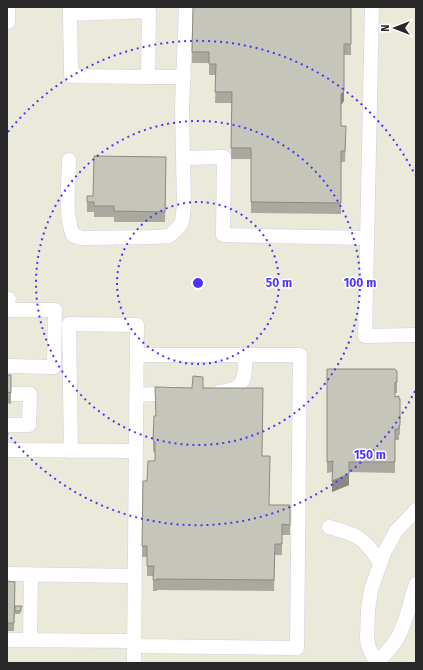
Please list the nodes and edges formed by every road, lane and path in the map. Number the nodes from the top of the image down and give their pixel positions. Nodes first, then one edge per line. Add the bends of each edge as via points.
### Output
1 (8, 7) edge
2 (186, 7) edge
3 (372, 7) edge
4 (70, 10) edge
5 (7, 22) edge
6 (148, 77) junction
7 (184, 77) junction
8 (183, 158) junction
9 (69, 160) dead end
10 (366, 238) junction
11 (8, 303) edge
12 (416, 335) edge
13 (137, 355) junction
14 (245, 356) junction
15 (7, 366) edge
16 (187, 392) edge
17 (203, 392) edge
18 (11, 394) edge
19 (137, 395) junction
20 (7, 424) edge
21 (7, 450) edge
22 (71, 451) junction
23 (136, 451) junction
24 (416, 510) edge
25 (329, 527) dead end
26 (380, 563) junction
27 (7, 574) edge
28 (31, 574) junction
29 (134, 576) junction
30 (416, 584) edge
31 (7, 640) edge
32 (30, 640) junction
33 (134, 643) junction
34 (134, 663) edge
35 (376, 663) edge

1 - 5 street
2 - 7 street
3 - 10 street
4 - 6 street via 71,76
4 - 6 street via 149,11
6 - 7 street
7 - 8 street
8 - 9 street via 182,222 169,236 154,237 82,238 73,235 68,207
8 - 10 street via 224,157 223,235
10 - 12 street via 365,336
11 - 15 street via 55,310 54,367
13 - 14 street
13 - 19 street
13 - 22 street via 137,325 69,324
14 - 17 street via 245,374 240,386 230,391
14 - 33 street via 300,355 297,648
16 - 19 street
18 - 20 street via 30,394 30,425
19 - 23 street
21 - 22 street
22 - 23 street
23 - 29 street
24 - 26 street via 396,532
25 - 26 street via 363,539
26 - 35 street via 371,590 368,610 369,648
27 - 28 street
28 - 29 street
28 - 32 street
29 - 33 street
30 - 35 street via 398,638
31 - 32 street
32 - 33 street
33 - 34 street

